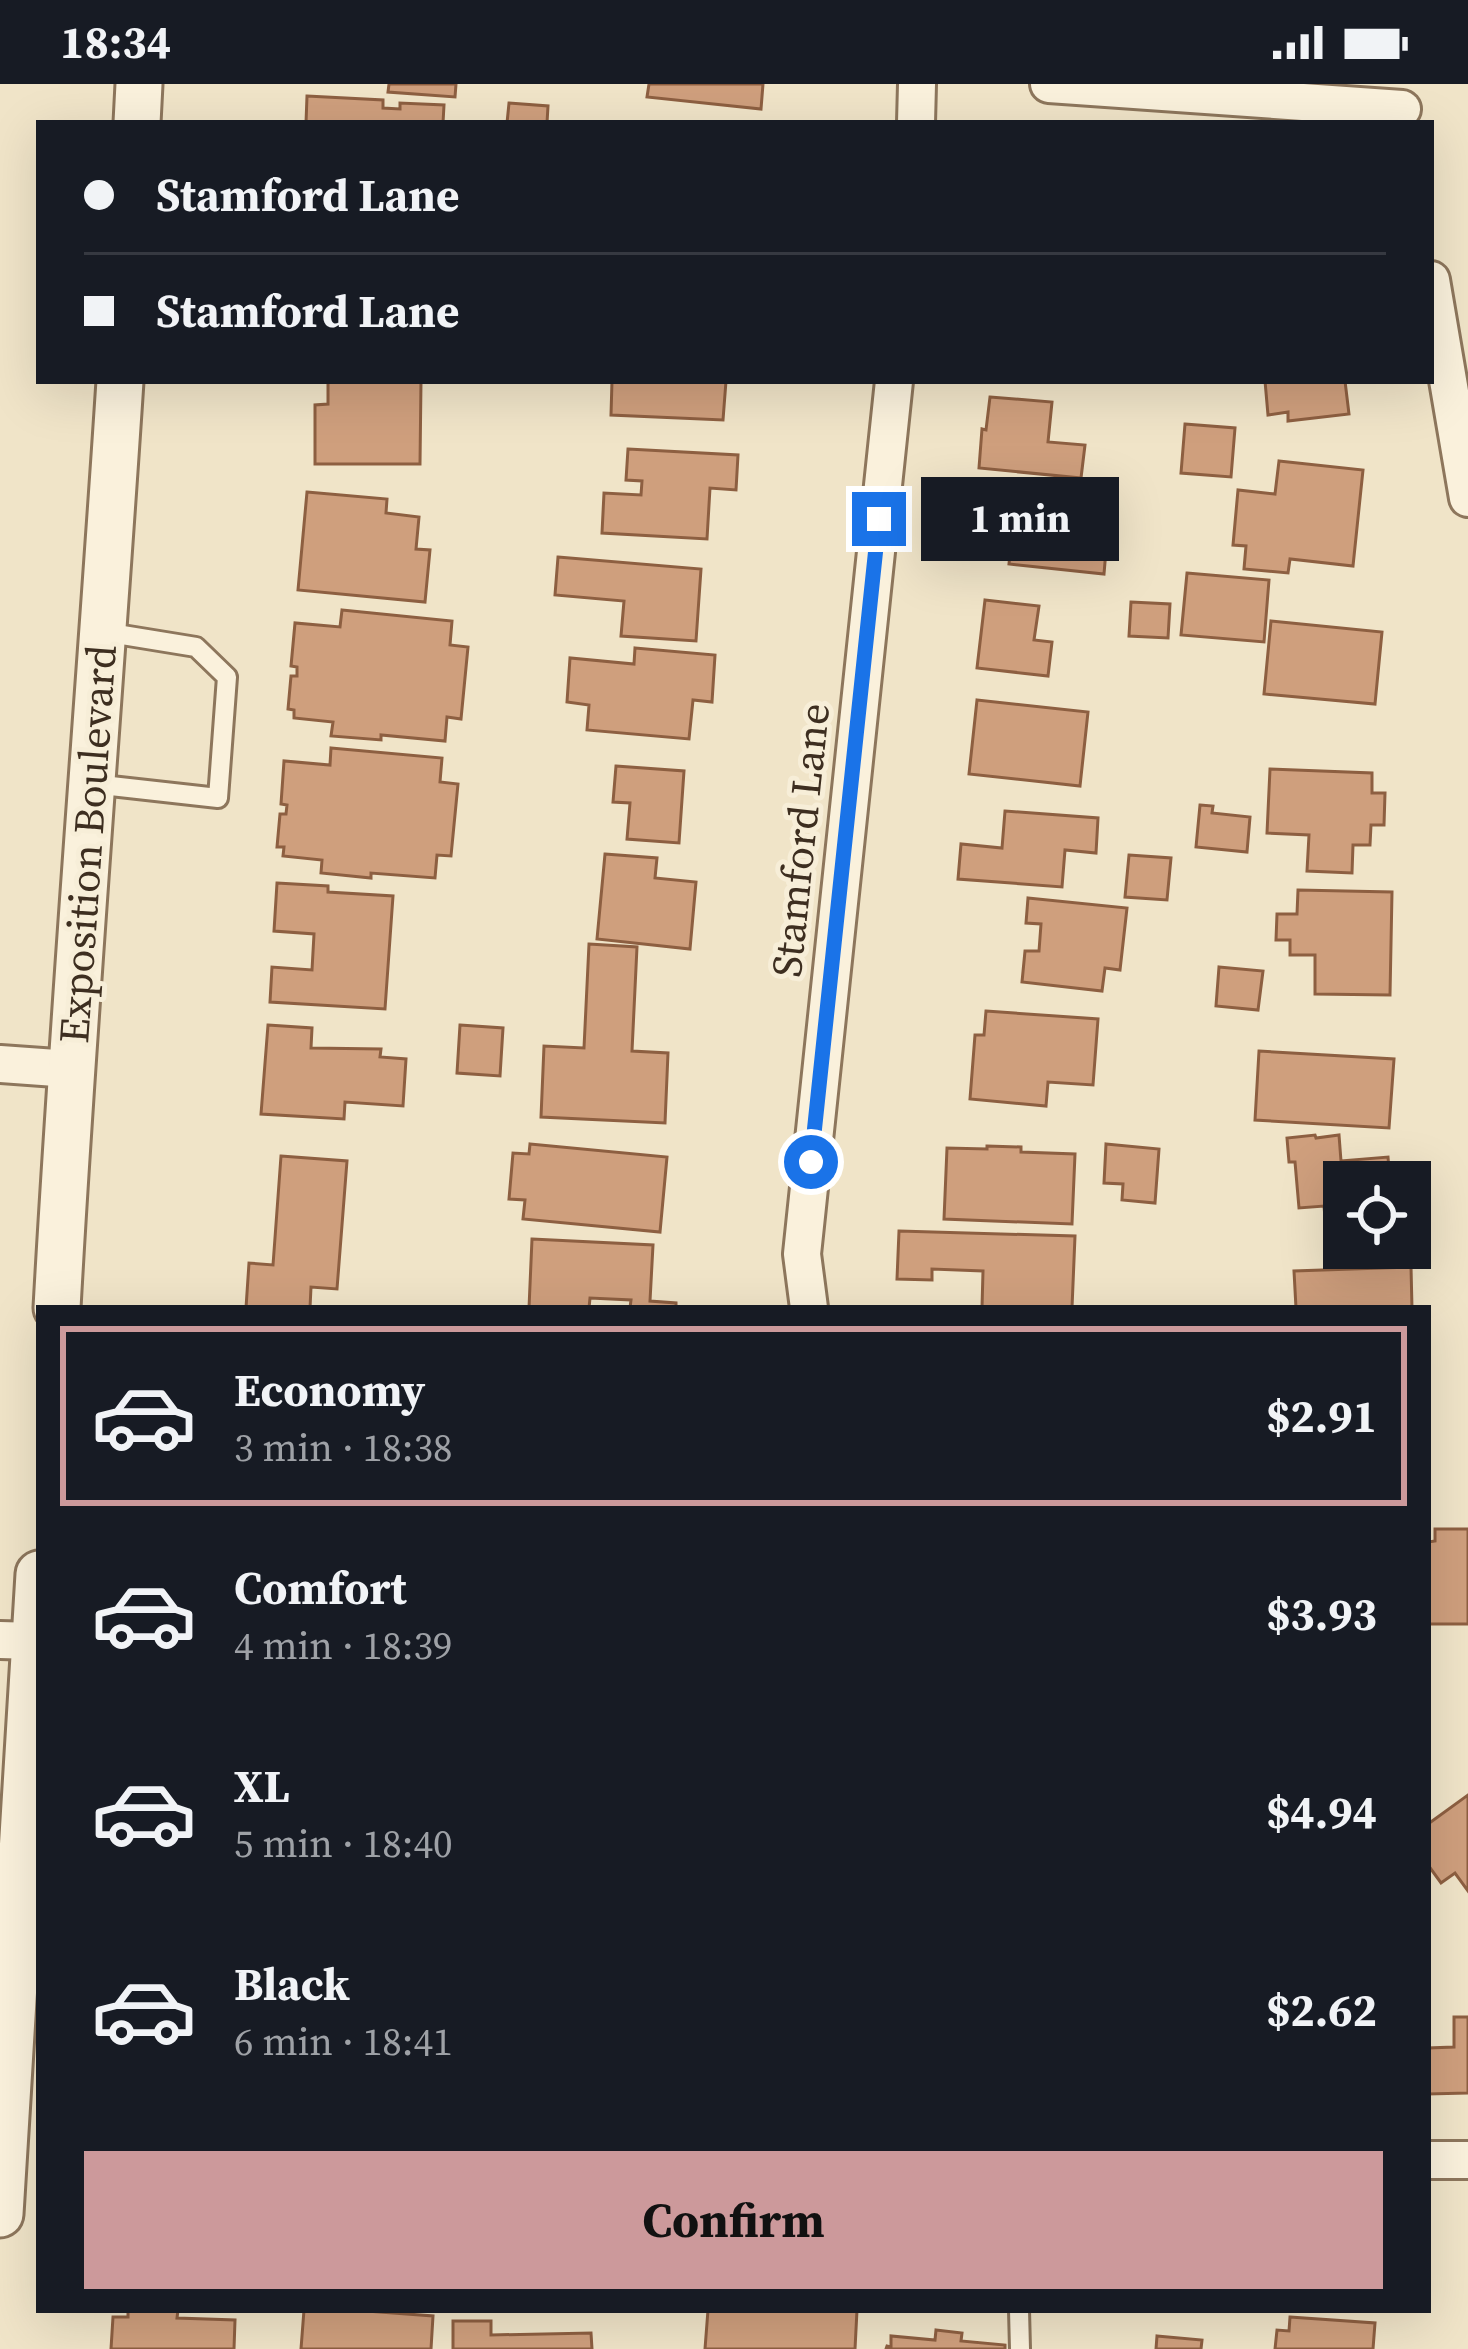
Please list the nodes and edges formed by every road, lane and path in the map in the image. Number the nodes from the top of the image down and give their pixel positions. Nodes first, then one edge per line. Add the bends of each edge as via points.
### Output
1 (139, 84) edge
2 (917, 84) edge
3 (1049, 84) edge
4 (1401, 105) edge
5 (137, 120) edge
6 (916, 120) edge
7 (1434, 298) edge
8 (120, 384) edge
9 (894, 384) edge
10 (1468, 498) edge
11 (104, 632) junction
12 (93, 784) junction
13 (0, 1064) edge
14 (70, 1069) junction
15 (57, 1305) edge
16 (809, 1305) edge
17 (36, 1583) edge
18 (17, 1640) edge
19 (23, 2135) edge
20 (1431, 2160) edge
21 (1468, 2160) edge
22 (0, 2214) edge
23 (1019, 2313) edge
24 (1020, 2349) edge

1 - 5 street
2 - 6 street
3 - 4 street
7 - 10 street
8 - 11 street, Exposition Boulevard
9 - 16 street, Stamford Lane via 802,1254
11 - 12 street, Exposition Boulevard
11 - 12 lane via 196,647 227,677 218,797
12 - 14 street, Exposition Boulevard
13 - 14 street
14 - 15 street, Exposition Boulevard
17 - 18 street
18 - 19 street
19 - 22 street
20 - 21 street
23 - 24 lane

